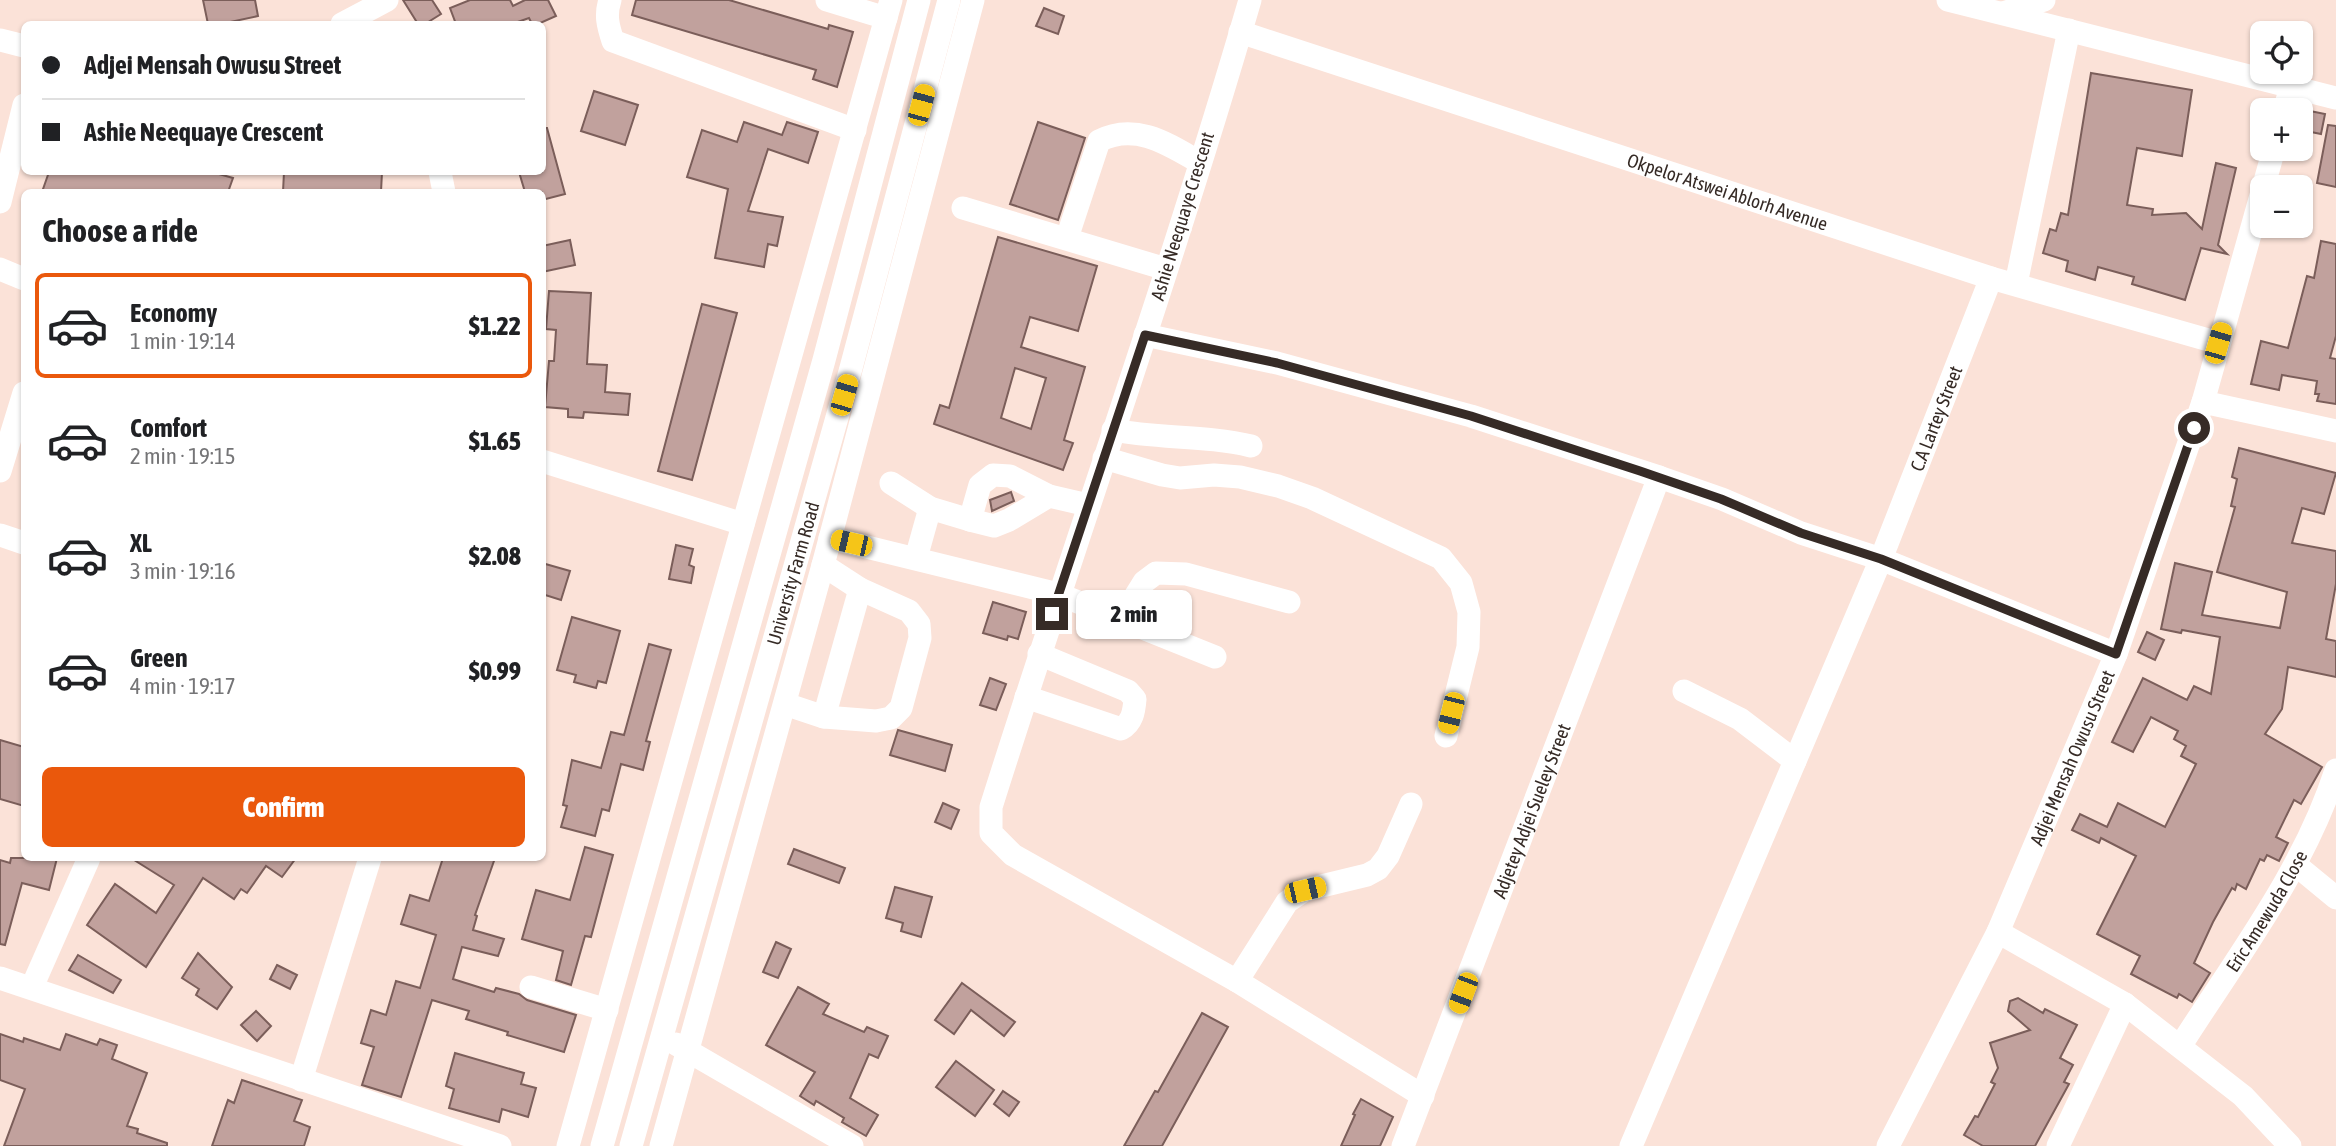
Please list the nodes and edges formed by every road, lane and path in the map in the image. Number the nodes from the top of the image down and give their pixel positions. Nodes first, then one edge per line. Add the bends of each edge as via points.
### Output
1 (610, 0) edge
2 (827, 0) edge
3 (919, 0) edge
4 (949, 0) edge
5 (972, 0) edge
6 (1250, 0) edge
7 (1948, 0) edge
8 (2044, 0) edge
9 (382, 7) edge
10 (888, 9) edge
11 (2003, 13) junction
12 (349, 21) edge
13 (2069, 30) junction
14 (1240, 32) junction
15 (0, 40) edge
16 (21, 45) edge
17 (2291, 88) junction
18 (2288, 98) edge
19 (2336, 98) edge
20 (21, 117) edge
21 (855, 130) junction
22 (2271, 161) edge
23 (1199, 162) junction
24 (0, 202) edge
25 (963, 208) dead end
26 (1067, 238) junction
27 (0, 269) edge
28 (1166, 269) junction
29 (21, 278) edge
30 (1991, 278) junction
31 (2016, 285) junction
32 (1145, 335) junction
33 (2218, 343) junction
34 (2203, 402) junction
35 (21, 403) edge
36 (1113, 430) junction
37 (2336, 431) edge
38 (1251, 446) dead end
39 (1104, 458) junction
40 (546, 462) edge
41 (0, 471) edge
42 (1659, 477) junction
43 (891, 483) dead end
44 (1049, 496) junction
45 (1088, 505) junction
46 (930, 508) junction
47 (970, 520) junction
48 (743, 524) junction
49 (0, 535) edge
50 (830, 538) junction
51 (21, 542) edge
52 (916, 558) junction
53 (1881, 559) junction
54 (824, 565) junction
55 (860, 589) junction
56 (1058, 594) junction
57 (1289, 602) dead end
58 (1121, 619) junction
59 (1039, 654) junction
60 (2116, 654) junction
61 (1215, 657) dead end
62 (1685, 691) dead end
63 (1026, 697) junction
64 (785, 704) junction
65 (824, 717) junction
66 (1446, 736) dead end
67 (1795, 761) junction
68 (2336, 770) edge
69 (1411, 804) dead end
70 (88, 861) edge
71 (369, 861) edge
72 (2296, 865) junction
73 (2336, 898) edge
74 (1998, 932) junction
75 (0, 978) edge
76 (1237, 981) junction
77 (32, 987) junction
78 (531, 987) dead end
79 (2125, 1004) junction
80 (607, 1010) junction
81 (636, 1026) junction
82 (662, 1038) junction
83 (2180, 1045) junction
84 (688, 1050) junction
85 (301, 1080) junction
86 (1423, 1096) junction
87 (500, 1146) edge
88 (568, 1146) edge
89 (602, 1146) edge
90 (631, 1146) edge
91 (661, 1146) edge
92 (852, 1146) edge
93 (1403, 1146) edge
94 (1631, 1146) edge
95 (1888, 1146) edge
96 (2058, 1146) edge
97 (2290, 1146) edge

1 - 21 street via 607,25 613,41
2 - 10 street
3 - 81 street, University Farm Road via 820,373
4 - 82 street, University Farm Road via 848,381
5 - 50 street
6 - 14 street, Ashie Neequaye Crescent
7 - 11 street
8 - 11 street
9 - 12 street
10 - 21 street
11 - 13 street
13 - 17 street
13 - 31 street
14 - 23 street, Ashie Neequaye Crescent
14 - 30 street, Okpelor Atswei Ablorh Avenue
15 - 16 street
17 - 18 street
17 - 19 street
20 - 24 street
21 - 48 street
22 - 33 street, Adjei Mensah Owusu Street
23 - 26 street via 1157,138 1110,135 1099,141
23 - 28 street, Ashie Neequaye Crescent
25 - 26 street
26 - 28 street
27 - 29 street
28 - 32 street, Ashie Neequaye Crescent
30 - 31 street, Okpelor Atswei Ablorh Avenue
30 - 53 street, C.A Lartey Street
31 - 33 street, Okpelor Atswei Ablorh Avenue
32 - 36 street, Ashie Neequaye Crescent
32 - 42 street via 1277,363 1471,416
33 - 34 street, Adjei Mensah Owusu Street
34 - 37 street
34 - 60 street, Adjei Mensah Owusu Street
35 - 41 street
36 - 38 street
36 - 39 street, Ashie Neequaye Crescent
39 - 45 street, Ashie Neequaye Crescent
39 - 66 street via 1180,478 1240,477 1278,486 1441,558 1461,583 1469,612 1468,647
40 - 48 street
42 - 53 street
42 - 86 street, Adjetey Adjei Sueley Street
43 - 46 street
44 - 45 street
44 - 47 street via 994,526
44 - 47 street via 1010,476 993,475 980,485
45 - 56 street, Ashie Neequaye Crescent
46 - 47 street
46 - 52 street
48 - 80 street
49 - 51 street
50 - 52 street
50 - 54 street
52 - 56 street
53 - 60 street
53 - 67 street, C.A Lartey Street
54 - 55 street
54 - 64 street
55 - 65 street
55 - 65 street via 909,611 919,624 920,638 901,708 891,718 876,721
56 - 58 street
56 - 59 street, Ashie Neequaye Crescent
57 - 58 street via 1186,574 1156,573 1144,582
58 - 61 street
59 - 63 street, Ashie Neequaye Crescent
59 - 63 street via 1128,691 1135,699 1134,711 1129,725 1122,729
60 - 74 street, Adjei Mensah Owusu Street
62 - 67 street via 1740,719
63 - 76 street, Ashie Neequaye Crescent via 991,807 991,833 1013,855
64 - 65 street
64 - 84 street
67 - 94 street, C.A Lartey Street
68 - 72 street, Eric Amewuda Close
69 - 76 street via 1378,869 1305,890 1287,902
70 - 77 street
71 - 85 street
72 - 73 street
72 - 83 street, Eric Amewuda Close
74 - 79 street
74 - 95 street, Adjei Mensah Owusu Street
75 - 77 street
76 - 86 street
77 - 85 street
78 - 80 street
79 - 83 street
79 - 96 street
80 - 88 street
81 - 82 street
81 - 89 street, University Farm Road
82 - 84 street
82 - 90 street, University Farm Road
83 - 97 street via 2243,1096
84 - 91 street
84 - 92 street
85 - 87 street
86 - 93 street, Adjetey Adjei Sueley Street

